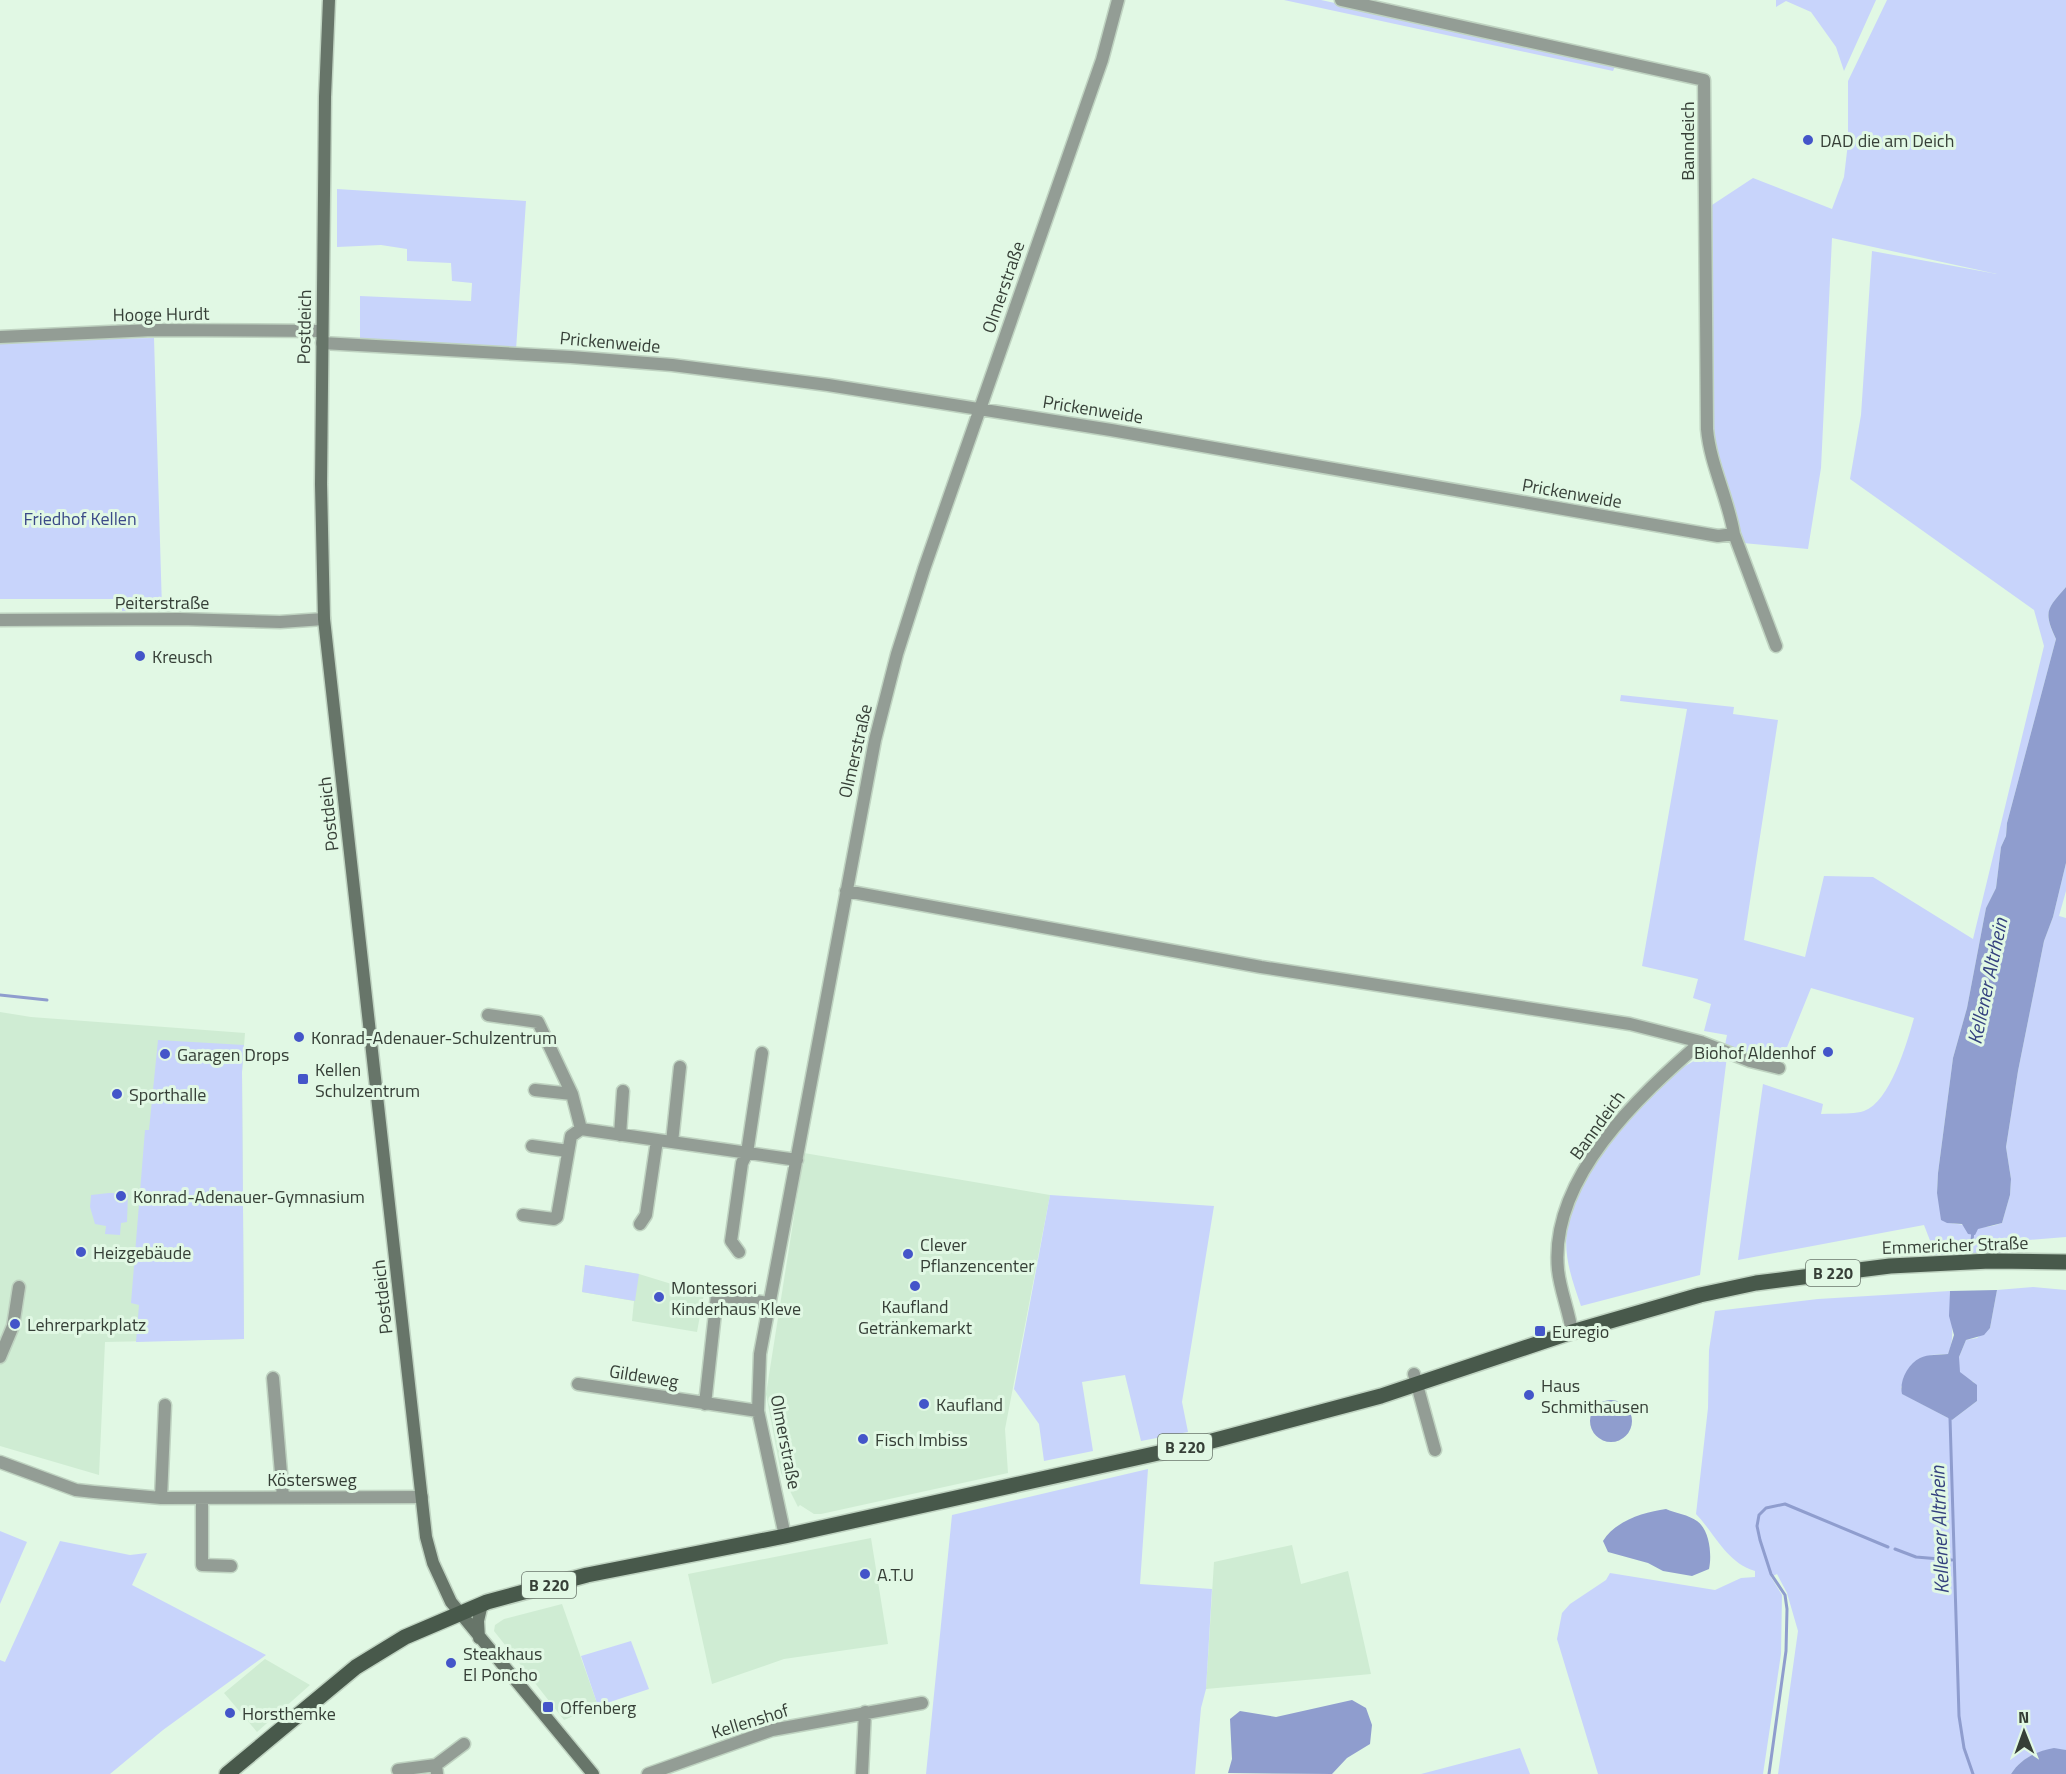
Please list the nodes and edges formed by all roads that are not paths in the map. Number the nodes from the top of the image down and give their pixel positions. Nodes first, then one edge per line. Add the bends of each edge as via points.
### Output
1 (329, 0) edge
2 (1118, 0) edge
3 (1341, 0) edge
4 (0, 337) edge
5 (322, 337) junction
6 (979, 409) junction
7 (1734, 534) junction
8 (324, 619) junction
9 (0, 620) edge
10 (1776, 646) dead end
11 (846, 891) junction
12 (488, 1015) dead end
13 (1701, 1042) junction
14 (762, 1053) dead end
15 (680, 1066) dead end
16 (1779, 1068) dead end
17 (535, 1090) dead end
18 (623, 1091) dead end
19 (572, 1094) junction
20 (581, 1129) junction
21 (620, 1135) junction
22 (657, 1140) junction
23 (672, 1142) junction
24 (532, 1146) dead end
25 (568, 1151) junction
26 (747, 1153) junction
27 (797, 1160) junction
28 (523, 1215) dead end
29 (640, 1224) dead end
30 (740, 1252) dead end
31 (2066, 1262) edge
32 (19, 1287) dead end
33 (768, 1303) junction
34 (1572, 1332) junction
35 (0, 1357) edge
36 (273, 1378) dead end
37 (1416, 1379) junction
38 (578, 1384) dead end
39 (705, 1404) junction
40 (165, 1406) dead end
41 (758, 1411) junction
42 (1435, 1450) dead end
43 (0, 1462) edge
44 (284, 1497) junction
45 (422, 1497) junction
46 (162, 1498) junction
47 (202, 1498) junction
48 (785, 1536) junction
49 (231, 1566) dead end
50 (482, 1604) junction
51 (459, 1612) junction
52 (479, 1638) junction
53 (922, 1703) dead end
54 (865, 1712) junction
55 (464, 1744) dead end
56 (398, 1770) dead end
57 (436, 1770) edge
58 (227, 1774) edge
59 (593, 1774) edge
60 (648, 1774) edge
61 (862, 1774) edge

1 - 5 main road, Postdeich
2 - 6 street, Olmerstraße via 1102,60
3 - 7 street, Banndeich via 1704,80 1707,429
4 - 5 street, Hooge Hurdt via 153,330
5 - 6 street, Prickenweide via 672,365
5 - 8 main road, Postdeich
6 - 7 street, Prickenweide via 1718,536
6 - 11 street, Olmerstraße via 897,654 875,740
7 - 10 street
8 - 9 street, Peiterstraße
8 - 45 main road, Postdeich
11 - 13 street via 1261,967 1630,1024
11 - 27 street, Olmerstraße
12 - 19 street via 538,1022
13 - 16 street
13 - 34 street, Banndeich via 1643,1093 1605,1140 1570,1196 1560,1233 1558,1270
14 - 26 street
15 - 23 street
17 - 19 street
18 - 21 street
19 - 20 street
20 - 21 street
20 - 25 street via 571,1136
21 - 22 street
22 - 23 street
22 - 29 street via 646,1215
23 - 26 street
24 - 25 street
25 - 28 street via 557,1217
26 - 27 street
26 - 30 street via 742,1162 731,1241
27 - 33 street, Olmerstraße
31 - 34 main road, Emmericher Straße / B 220 via 1944,1262 1756,1283
32 - 35 street via 13,1326
33 - 39 street via 717,1295
33 - 41 street, Olmerstraße via 760,1354
34 - 37 main road, B 220
36 - 44 street
37 - 42 street
37 - 48 main road, B 220 via 1337,1409 1208,1442
38 - 39 street, Gildeweg
39 - 41 street, Gildeweg
40 - 46 street
41 - 48 street, Olmerstraße
43 - 46 street, Köstersweg via 76,1490
44 - 45 street, Köstersweg
44 - 47 street, Köstersweg
45 - 51 main road, Postdeich via 433,1563
46 - 47 street, Köstersweg
47 - 49 street via 202,1565
48 - 50 main road, B 220 via 587,1575
50 - 51 main road, B 220
50 - 52 main road
51 - 52 main road, Postdeich
51 - 58 main road, B 220 via 405,1637 356,1667
52 - 59 main road, Postdeich
53 - 54 street, Kellenshof
54 - 60 street, Kellenshof via 772,1730
54 - 61 street
55 - 57 street
56 - 57 street

